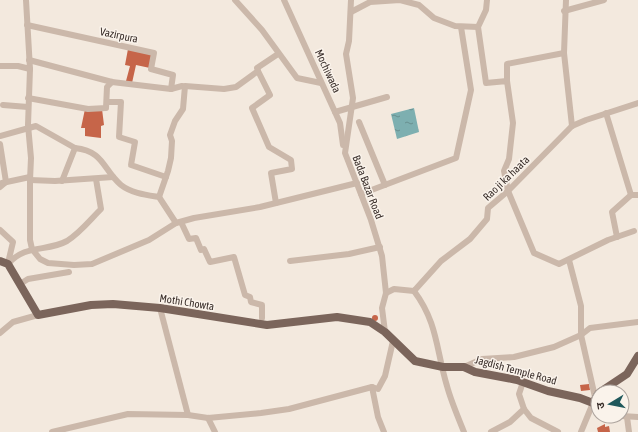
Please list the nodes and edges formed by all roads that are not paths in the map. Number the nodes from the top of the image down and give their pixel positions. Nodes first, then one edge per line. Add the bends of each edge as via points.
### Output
1 (26, 0) edge
2 (235, 0) edge
3 (284, 0) edge
4 (351, 0) edge
5 (487, 0) edge
6 (566, 0) edge
7 (604, 0) edge
8 (420, 3) edge
9 (564, 11) junction
10 (351, 12) junction
11 (27, 25) junction
12 (461, 27) junction
13 (478, 27) junction
14 (564, 53) junction
15 (278, 54) junction
16 (29, 60) junction
17 (0, 66) edge
18 (30, 69) junction
19 (258, 71) junction
20 (507, 81) junction
21 (112, 82) junction
22 (321, 83) junction
23 (183, 86) junction
24 (171, 89) junction
25 (388, 97) dead end
26 (28, 98) junction
27 (107, 102) junction
28 (638, 103) edge
29 (3, 105) dead end
30 (352, 106) junction
31 (28, 107) junction
32 (335, 112) junction
33 (606, 113) junction
34 (359, 122) dead end
35 (29, 126) junction
36 (572, 126) junction
37 (0, 136) edge
38 (0, 144) edge
39 (75, 148) junction
40 (344, 153) junction
41 (114, 177) junction
42 (166, 177) junction
43 (30, 179) junction
44 (96, 179) junction
45 (62, 181) junction
46 (3, 183) edge
47 (357, 183) junction
48 (385, 185) junction
49 (0, 187) edge
50 (508, 192) junction
51 (361, 194) junction
52 (635, 195) edge
53 (160, 197) junction
54 (276, 203) junction
55 (179, 223) junction
56 (0, 230) edge
57 (634, 231) dead end
58 (617, 237) junction
59 (380, 247) junction
60 (32, 249) junction
61 (569, 260) junction
62 (290, 261) dead end
63 (4, 263) edge
64 (69, 272) dead end
65 (20, 284) junction
66 (414, 290) junction
67 (386, 293) junction
68 (160, 308) junction
69 (38, 315) junction
70 (262, 318) dead end
71 (638, 322) edge
72 (385, 332) junction
73 (0, 333) edge
74 (581, 335) junction
75 (393, 341) junction
76 (638, 356) edge
77 (464, 367) junction
78 (443, 368) junction
79 (523, 382) junction
80 (593, 384) edge
81 (614, 384) edge
82 (372, 387) junction
83 (590, 396) edge
84 (524, 409) junction
85 (590, 412) edge
86 (188, 415) junction
87 (208, 418) junction
88 (548, 429) edge
89 (52, 432) edge
90 (215, 432) edge
91 (384, 432) edge
92 (464, 432) edge
93 (491, 432) edge
94 (558, 432) edge
95 (580, 432) edge

1 - 11 street
2 - 15 street via 262,30
3 - 22 street, Mochiwada
4 - 10 street, Bada Bazar Road
5 - 13 street via 486,10
6 - 9 street
7 - 9 street
8 - 10 street via 400,0 370,2
8 - 12 street via 434,18
9 - 14 street
10 - 30 street, Bada Bazar Road via 346,54
11 - 16 street
11 - 24 street, Vazirpura via 154,53 151,69 173,75
12 - 13 street
12 - 48 street via 471,90 456,158
13 - 20 street via 486,83
14 - 20 street via 507,64
14 - 36 street
15 - 19 street via 257,68
15 - 22 street via 297,78
16 - 18 street
16 - 21 street
17 - 18 street
18 - 26 street
19 - 23 street via 236,87 224,89
19 - 54 street via 270,95 252,108 269,147 291,160 292,169 270,173
20 - 50 street via 513,123 509,159 504,171
21 - 24 street
21 - 27 street via 107,87
22 - 32 street, Mochiwada
23 - 24 street
23 - 42 street via 183,109 170,135 171,158
25 - 30 street
26 - 27 street via 88,109 106,108
26 - 31 street
27 - 42 street via 121,102 119,137 134,142 131,165
28 - 33 street, Rao ji ka haata
29 - 31 street
30 - 32 street
30 - 40 street, Bada Bazar Road
31 - 35 street
32 - 40 street, Mochiwada via 340,123
33 - 36 street, Rao ji ka haata
33 - 52 street
34 - 48 street
35 - 37 street
35 - 39 street via 36,126
35 - 43 street via 32,158
36 - 50 street, Rao ji ka haata
38 - 46 street
39 - 41 street via 83,149 102,159
39 - 45 street
40 - 47 street, Bada Bazar Road
41 - 44 street
41 - 53 street via 122,186
42 - 53 street
43 - 45 street
43 - 46 street
43 - 60 street
44 - 45 street
44 - 60 street via 101,209 66,242
46 - 49 street
47 - 51 street, Bada Bazar Road
47 - 54 street
48 - 51 street
50 - 61 street via 534,253 559,264
50 - 66 street, Rao ji ka haata via 488,208 487,219 470,239 441,261
51 - 59 street, Bada Bazar Road
52 - 58 street via 612,212
53 - 55 street
54 - 55 street
55 - 60 street via 149,240 92,264 48,263 40,259
55 - 70 street via 189,239 196,238 210,262 234,257 245,295 250,297 251,302 262,305
56 - 63 street via 13,242
57 - 58 street
58 - 61 street
59 - 62 street via 350,254
59 - 67 street, Bada Bazar Road
60 - 63 street
61 - 74 street via 581,306
63 - 65 main road
64 - 65 street via 28,279
65 - 69 main road
66 - 67 street via 394,289
66 - 78 street via 426,306 436,333
67 - 72 street, Bada Bazar Road via 382,308
68 - 69 main road, Mothi Chowta via 91,305
68 - 72 main road, Mothi Chowta via 267,325 337,317 370,322
68 - 86 street
69 - 73 street via 13,322
71 - 74 street via 597,326 587,329
72 - 75 main road, Mothi Chowta
74 - 77 street via 554,347 514,357 482,359
74 - 80 street
75 - 78 main road, Jagdish Temple Road via 415,361
75 - 82 street via 385,376 378,388
76 - 81 main road via 627,374
77 - 78 main road, Jagdish Temple Road
77 - 79 main road, Jagdish Temple Road via 475,372
78 - 92 street via 446,385
79 - 83 main road, Jagdish Temple Road
79 - 84 street via 519,394
82 - 87 street via 289,409
82 - 91 street
84 - 88 street via 531,418
84 - 93 street via 510,422
85 - 95 street
86 - 87 street
86 - 89 street via 128,414
87 - 90 street
88 - 94 street

